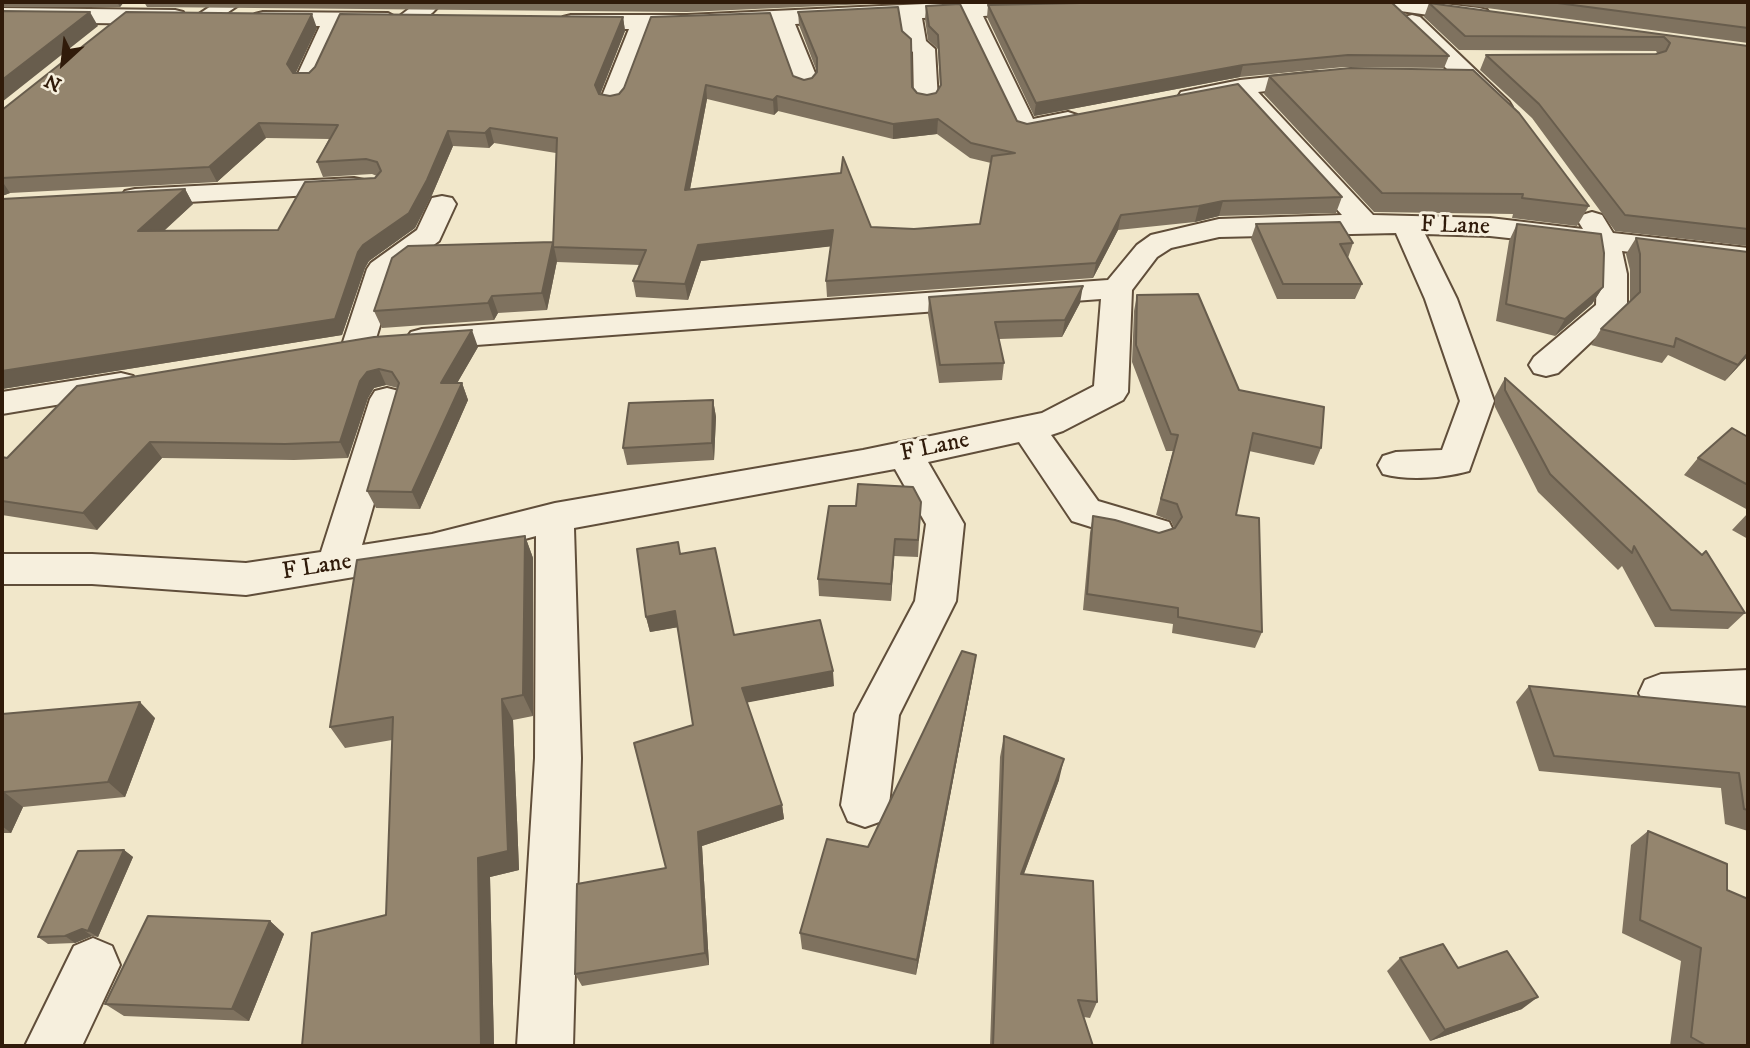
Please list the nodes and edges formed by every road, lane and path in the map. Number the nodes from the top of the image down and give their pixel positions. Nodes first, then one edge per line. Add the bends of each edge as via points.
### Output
1 (232, 2) edge
2 (431, 2) edge
3 (1324, 4) edge
4 (1393, 4) junction
5 (1059, 7) edge
6 (969, 8) junction
7 (132, 9) edge
8 (691, 12) edge
9 (910, 12) junction
10 (2, 15) edge
11 (204, 18) junction
12 (782, 18) junction
13 (1502, 19) edge
14 (334, 20) junction
15 (406, 20) junction
16 (447, 21) edge
17 (545, 22) edge
18 (642, 23) junction
19 (98, 40) edge
20 (1344, 78) edge
21 (307, 80) edge
22 (804, 85) edge
23 (1240, 88) junction
24 (926, 100) edge
25 (1173, 100) edge
26 (612, 101) edge
27 (1092, 115) edge
28 (1521, 125) edge
29 (371, 185) edge
30 (1574, 195) edge
31 (107, 199) edge
32 (442, 204) dead end
33 (1365, 223) junction
34 (1407, 225) junction
35 (1606, 242) junction
36 (1748, 257) edge
37 (1117, 289) junction
38 (1546, 365) dead end
39 (145, 380) edge
40 (387, 399) dead end
41 (2, 403) edge
42 (1027, 428) junction
43 (905, 454) junction
44 (1396, 465) dead end
45 (555, 517) junction
46 (1155, 532) edge
47 (337, 565) junction
48 (2, 569) edge
49 (1748, 689) edge
50 (1661, 693) dead end
51 (865, 805) dead end
52 (93, 965) dead end
53 (53, 1046) edge
54 (545, 1046) edge

1 - 11 street
2 - 15 street
3 - 4 street
4 - 13 street
4 - 28 street
5 - 6 street
6 - 9 street
6 - 27 street via 1025,128
7 - 10 street
7 - 11 street
7 - 19 street
8 - 12 street
8 - 18 street
9 - 12 street
9 - 24 street via 915,45 925,49
11 - 14 street
12 - 22 street
14 - 15 street
14 - 21 street
15 - 16 street
17 - 18 street
18 - 26 street
20 - 23 street
23 - 25 street
23 - 33 street
29 - 31 street
30 - 35 street
32 - 37 street via 429,235 382,269 345,347
33 - 34 street, F Lane
33 - 37 street, F Lane via 1219,228 1161,241 1146,251
34 - 35 street, F Lane via 1490,227
34 - 44 street via 1441,299 1477,401 1456,462
35 - 36 street, F Lane
35 - 38 street via 1612,270 1611,308
37 - 42 street, F Lane via 1111,392 1051,423
39 - 41 street
40 - 47 street
42 - 43 street, F Lane
42 - 46 street via 1085,510
43 - 45 street, F Lane
43 - 51 street via 945,524 935,600 877,714
45 - 47 street, F Lane via 432,549
45 - 54 street via 558,758
47 - 48 street, F Lane via 246,579 92,569
49 - 50 street
52 - 53 street

